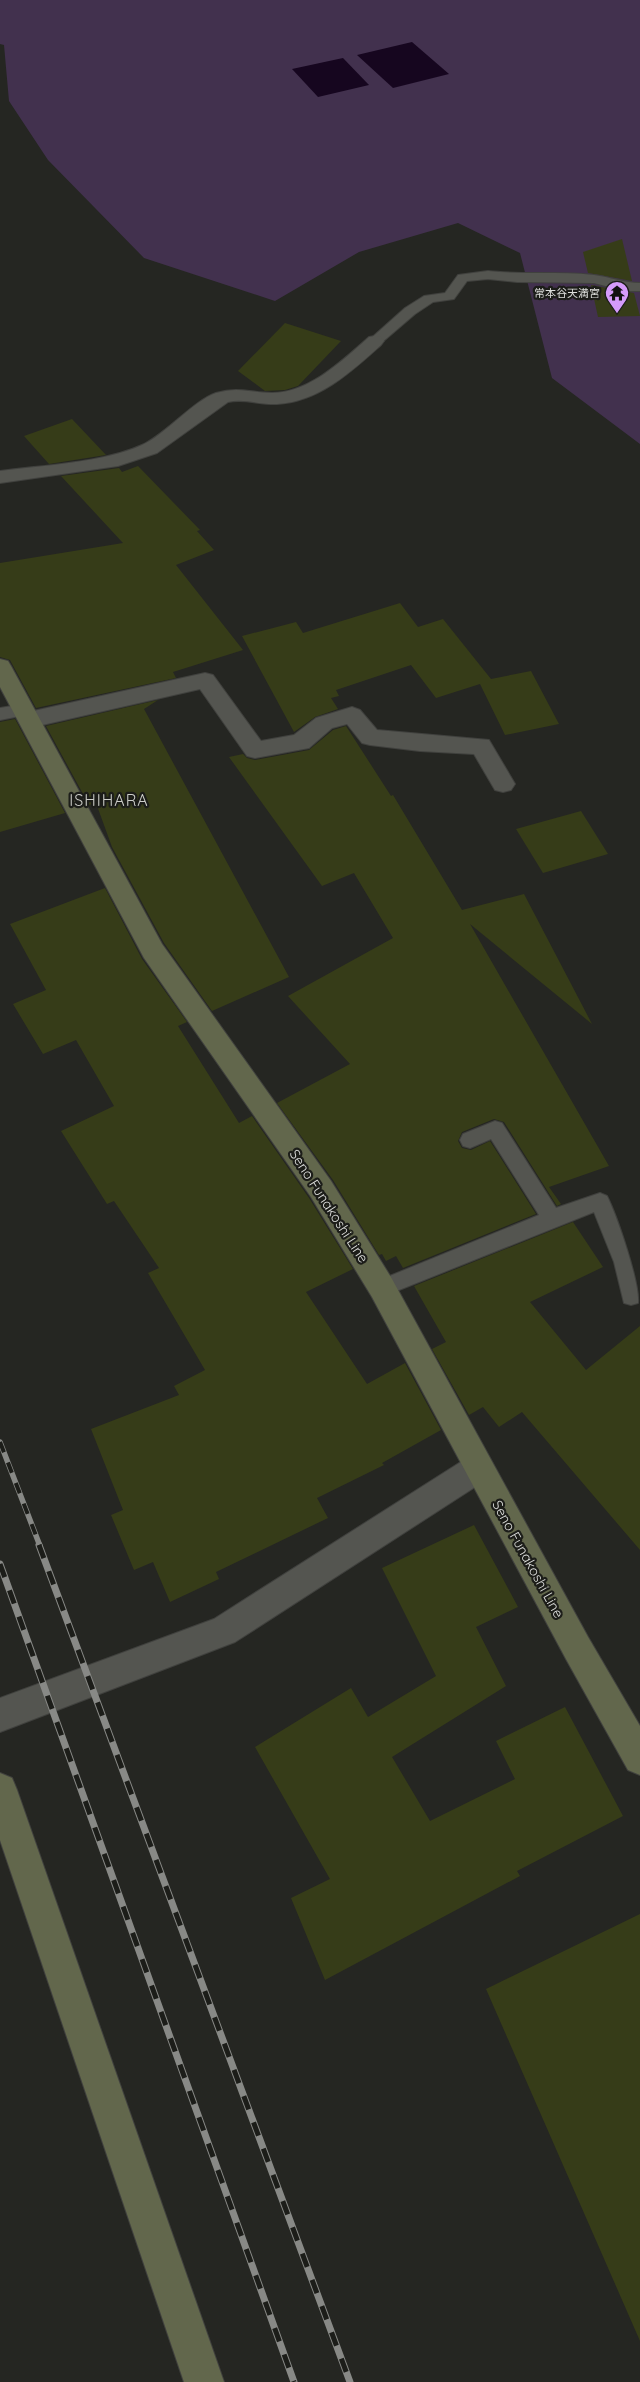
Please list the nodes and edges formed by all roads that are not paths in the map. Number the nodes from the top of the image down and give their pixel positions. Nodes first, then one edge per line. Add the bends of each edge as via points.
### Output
1 (640, 287) edge
2 (375, 341) joint
3 (0, 477) edge
4 (0, 666) edge
5 (17, 715) edge
6 (503, 784) dead end
7 (470, 1140) dead end
8 (552, 1219) junction
9 (382, 1288) junction
10 (631, 1296) dead end
11 (478, 1468) junction
12 (0, 1715) edge
13 (640, 1758) edge
14 (0, 1790) edge
15 (204, 2382) edge

1 - 2 lane via 625,287 594,279 488,275 463,278 449,296 429,299
2 - 3 street via 337,375 289,398 238,394 221,398 150,449 118,460
4 - 5 main road, Seno Funakoshi Line
5 - 6 street via 206,680 255,750 301,742 324,723 352,715 370,737 482,746
5 - 9 main road, Seno Funakoshi Line via 153,951 321,1189
7 - 8 lane via 495,1128
8 - 9 lane
8 - 10 lane via 600,1202 624,1262
9 - 11 main road, Seno Funakoshi Line
11 - 12 street via 224,1630
11 - 13 main road, Seno Funakoshi Line
14 - 15 main road

